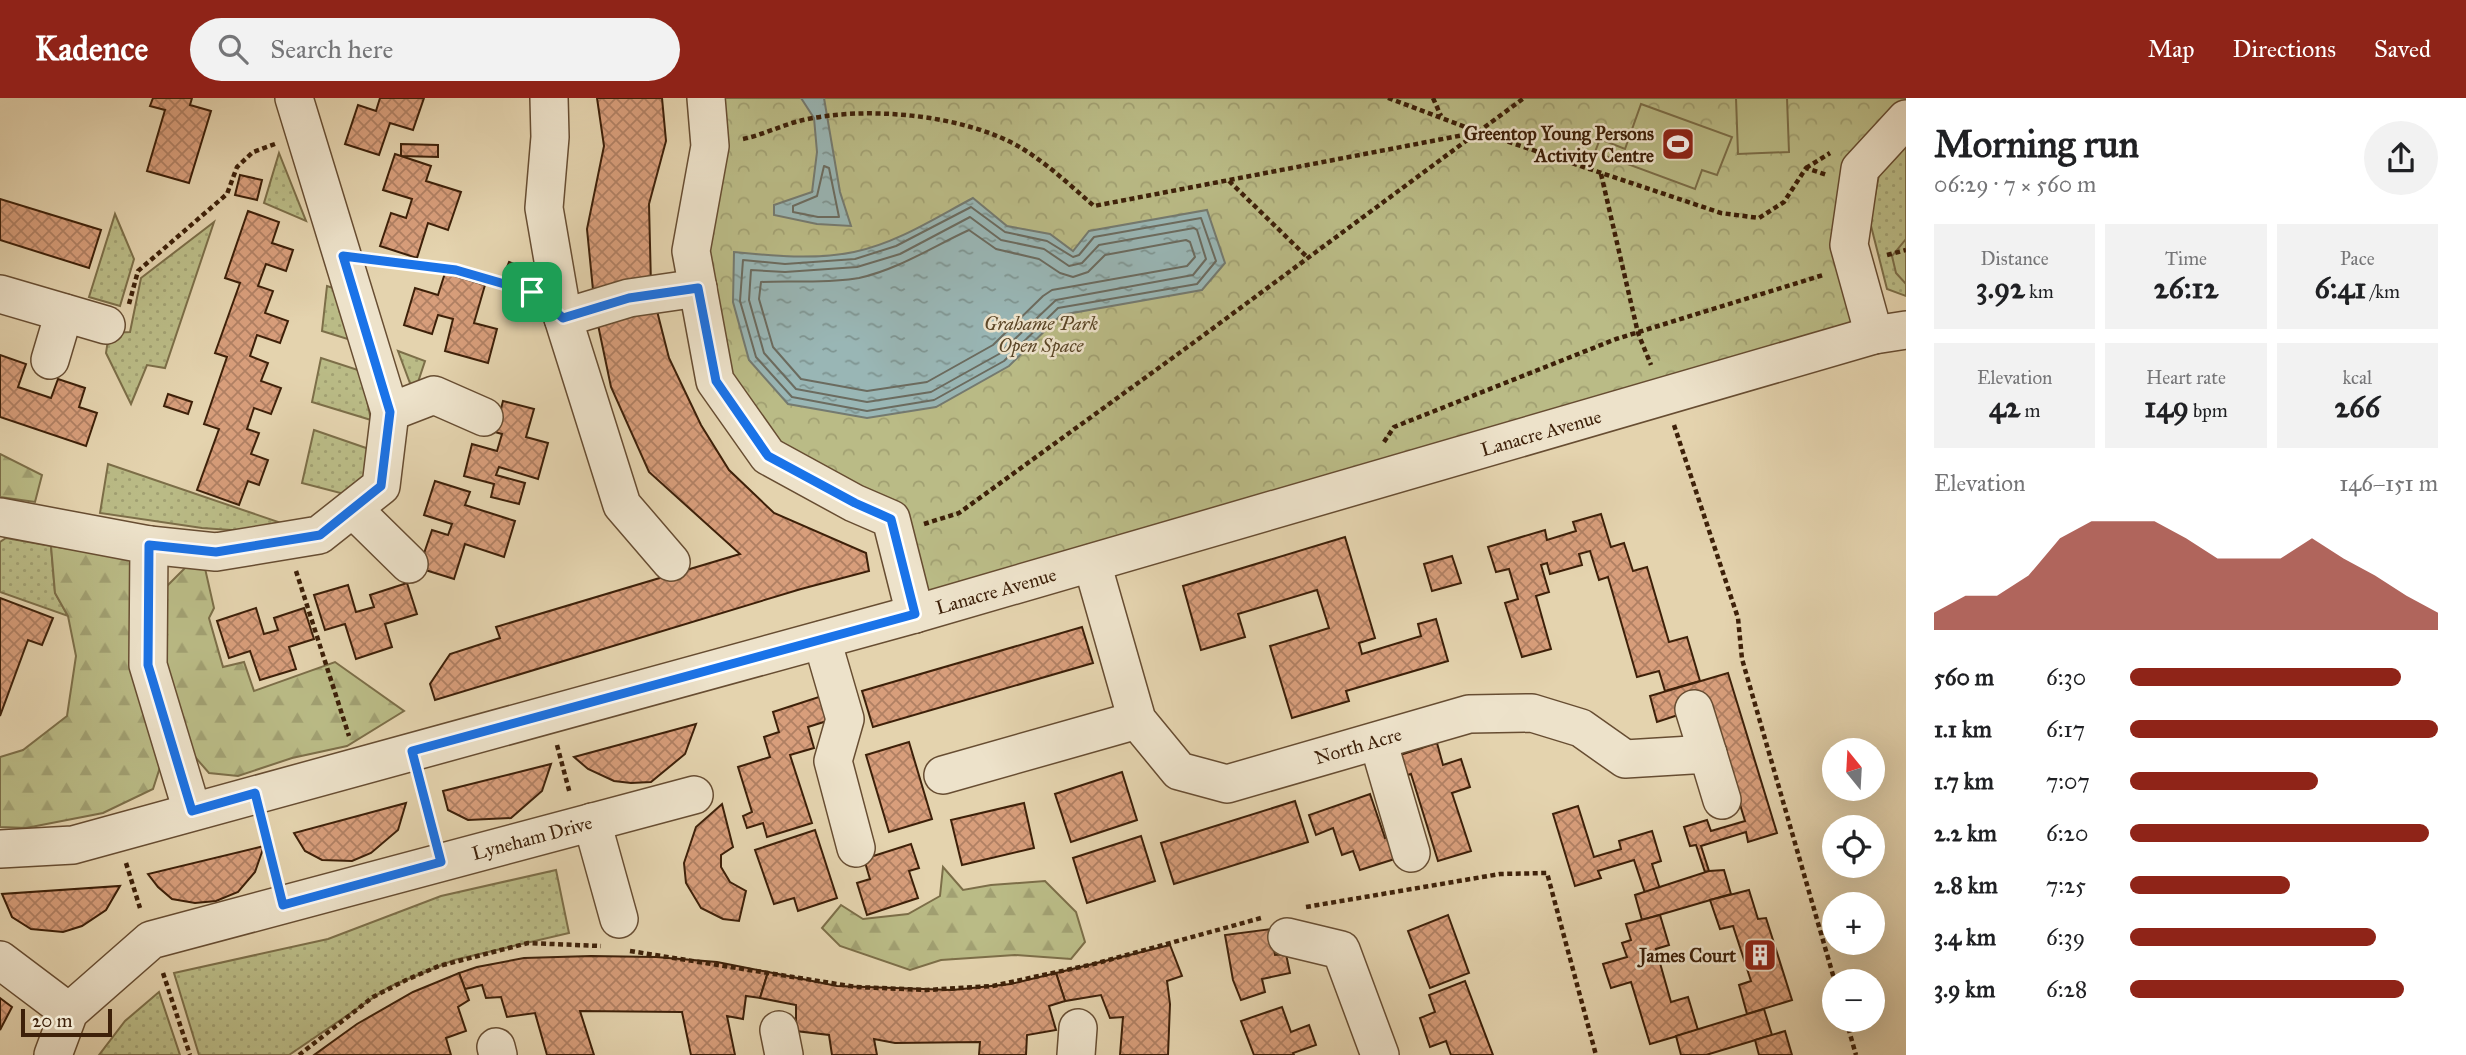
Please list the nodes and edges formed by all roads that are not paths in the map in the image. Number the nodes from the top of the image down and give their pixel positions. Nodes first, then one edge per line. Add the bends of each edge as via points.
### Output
1 (294, 98) edge
2 (550, 98) edge
3 (706, 98) edge
4 (1906, 119) edge
5 (698, 288) junction
6 (0, 294) edge
7 (64, 313) junction
8 (563, 318) junction
9 (106, 325) road end
10 (1890, 332) edge
11 (50, 360) dead end
12 (390, 412) junction
13 (485, 417) dead end
14 (353, 509) junction
15 (0, 517) edge
16 (149, 545) junction
17 (671, 562) dead end
18 (1092, 563) junction
19 (409, 564) dead end
20 (915, 614) junction
21 (822, 640) junction
22 (1694, 709) dead end
23 (1137, 720) junction
24 (1378, 741) junction
25 (1708, 754) junction
26 (943, 775) dead end
27 (694, 795) dead end
28 (1722, 800) dead end
29 (192, 811) junction
30 (585, 823) junction
31 (856, 848) dead end
32 (0, 849) edge
33 (1411, 853) dead end
34 (1284, 920) road end
35 (616, 939) road end
36 (0, 960) edge
37 (69, 1012) junction
38 (1374, 1053) edge
39 (53, 1055) edge

1 - 12 street
2 - 8 street via 544,208
3 - 5 street via 710,146 691,251
4 - 10 street via 1860,169 1849,245
5 - 8 street via 629,298
5 - 20 street via 716,381 768,456 891,519
6 - 7 street
7 - 9 street
7 - 11 street
8 - 17 street via 622,505
10 - 18 street, Lanacre Avenue
12 - 13 street via 434,395
12 - 14 street via 381,486
14 - 16 street via 320,535 216,552
14 - 19 street
15 - 16 street
16 - 29 street via 148,665
18 - 20 street, Lanacre Avenue
18 - 23 street, North Acre
20 - 21 street, Lanacre Avenue
21 - 29 street, Lanacre Avenue
21 - 31 street via 845,719 833,761
22 - 25 street
23 - 24 street, North Acre via 1179,771 1227,784
23 - 26 street
24 - 25 street, North Acre via 1469,714 1532,713 1581,728 1625,759
24 - 33 street
25 - 28 street
27 - 30 street, Lyneham Drive
29 - 32 street, Lanacre Avenue via 73,845
30 - 35 street
30 - 37 street, Lyneham Drive via 150,940
34 - 38 street via 1341,950
36 - 37 street
37 - 39 street

